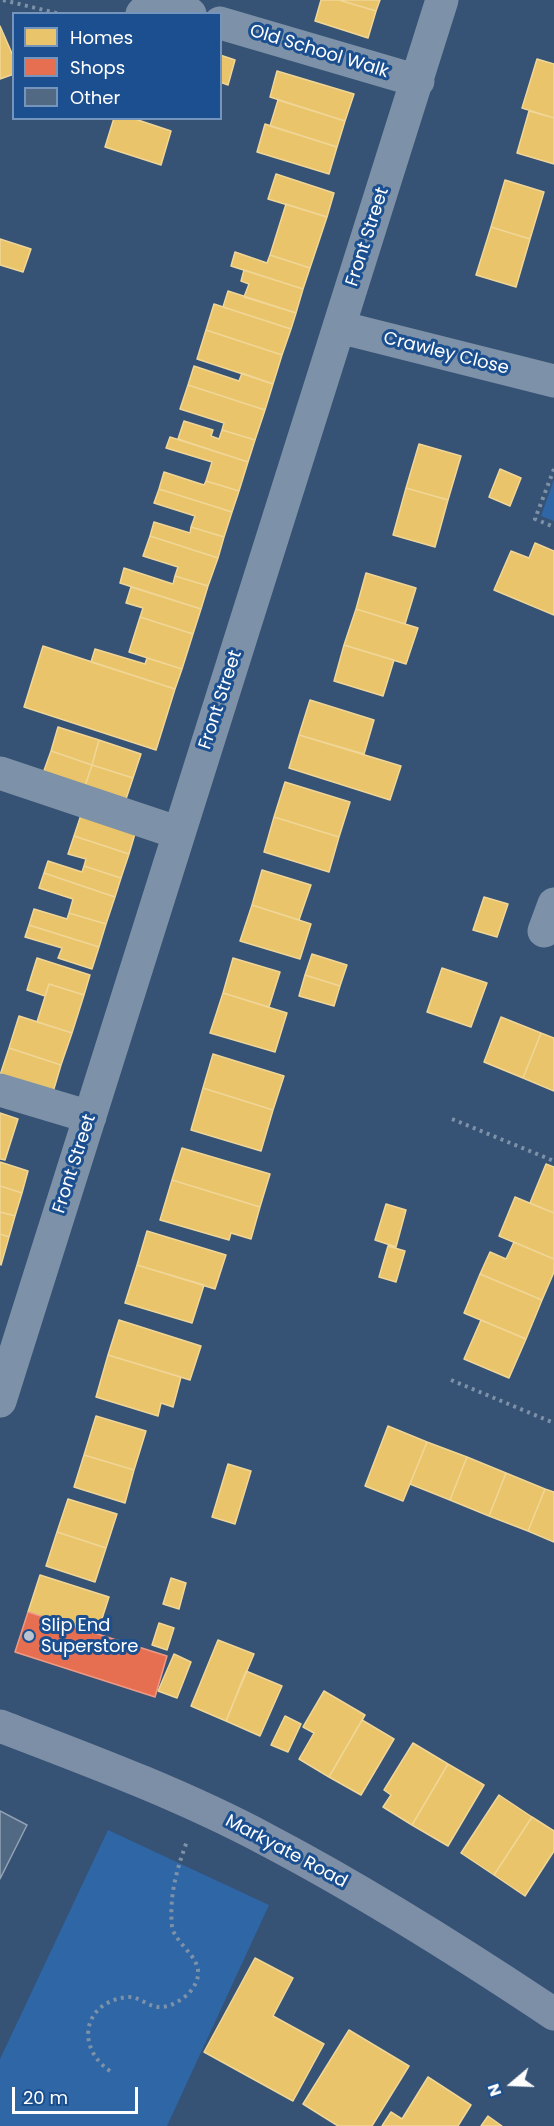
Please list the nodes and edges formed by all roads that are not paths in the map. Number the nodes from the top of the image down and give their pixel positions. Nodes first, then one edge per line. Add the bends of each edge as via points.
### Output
1 (442, 0) edge
2 (150, 5) edge
3 (181, 12) edge
4 (222, 23) edge
5 (418, 81) junction
6 (339, 327) junction
7 (554, 381) edge
8 (0, 773) edge
9 (179, 833) junction
10 (0, 1090) edge
11 (90, 1117) junction
12 (0, 1401) edge
13 (0, 1726) edge
14 (554, 2014) edge

1 - 5 street, Front Street
2 - 3 street
4 - 5 street, Old School Walk
5 - 6 street, Front Street
6 - 7 street, Crawley Close
6 - 9 street, Front Street
8 - 9 street
9 - 11 street, Front Street
10 - 11 street
11 - 12 street, Front Street
13 - 14 main road, Markyate Road via 266,1839 375,1900

